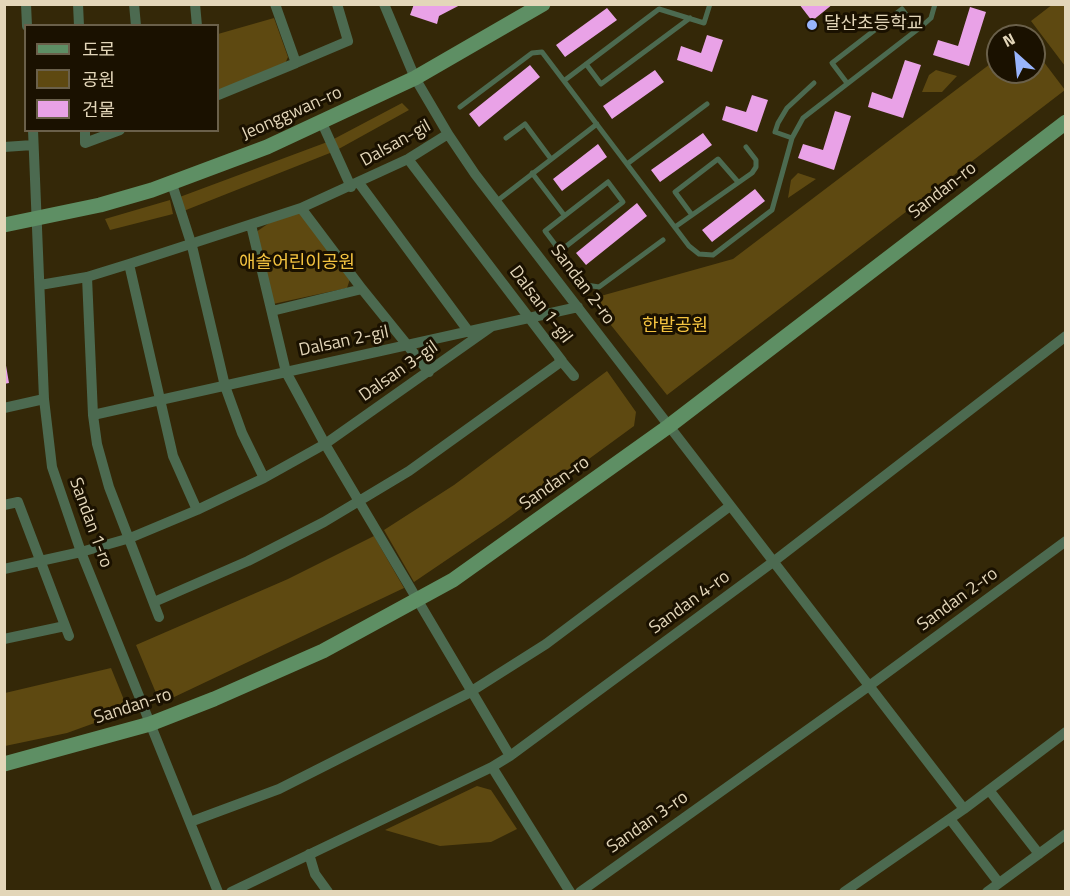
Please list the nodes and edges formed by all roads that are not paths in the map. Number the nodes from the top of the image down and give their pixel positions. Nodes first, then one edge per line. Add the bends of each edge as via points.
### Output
1 (26, 4) edge
2 (78, 4) edge
3 (134, 4) edge
4 (195, 4) edge
5 (337, 4) edge
6 (384, 4) edge
7 (543, 4) edge
8 (710, 4) edge
9 (935, 4) edge
10 (276, 6) edge
11 (658, 7) edge
12 (690, 18) junction
13 (27, 24) edge
14 (79, 24) edge
15 (136, 24) edge
16 (197, 24) edge
17 (917, 30) junction
18 (296, 63) junction
19 (586, 64) junction
20 (415, 78) junction
21 (565, 80) junction
22 (814, 83) dead end
23 (847, 83) junction
24 (219, 95) edge
25 (707, 104) dead end
26 (460, 107) dead end
27 (1065, 122) edge
28 (322, 123) junction
29 (597, 124) junction
30 (33, 132) edge
31 (85, 132) edge
32 (115, 132) edge
33 (448, 134) junction
34 (506, 138) dead end
35 (792, 138) junction
36 (33, 145) junction
37 (4, 147) edge
38 (746, 147) dead end
39 (408, 159) junction
40 (551, 159) junction
41 (627, 164) junction
42 (532, 173) junction
43 (738, 182) junction
44 (172, 184) junction
45 (355, 185) junction
46 (497, 201) junction
47 (301, 208) junction
48 (564, 215) junction
49 (692, 215) junction
50 (37, 218) junction
51 (4, 225) edge
52 (251, 225) junction
53 (675, 227) junction
54 (663, 240) dead end
55 (192, 246) junction
56 (560, 251) junction
57 (129, 264) junction
58 (87, 277) junction
59 (40, 285) junction
60 (362, 289) junction
61 (578, 307) junction
62 (272, 311) junction
63 (530, 318) junction
64 (491, 327) junction
65 (469, 332) junction
66 (1065, 336) edge
67 (408, 345) junction
68 (555, 353) junction
69 (286, 372) junction
70 (429, 372) junction
71 (574, 376) dead end
72 (225, 386) junction
73 (44, 399) junction
74 (158, 400) junction
75 (4, 408) edge
76 (93, 415) junction
77 (669, 426) junction
78 (325, 444) junction
79 (264, 478) junction
80 (360, 501) junction
81 (4, 505) edge
82 (730, 506) junction
83 (197, 510) junction
84 (130, 538) junction
85 (1065, 541) edge
86 (81, 552) junction
87 (40, 561) junction
88 (773, 562) junction
89 (4, 569) edge
90 (418, 600) junction
91 (154, 602) junction
92 (159, 617) dead end
93 (4, 639) edge
94 (869, 686) junction
95 (150, 724) junction
96 (1065, 732) edge
97 (510, 756) junction
98 (4, 764) edge
99 (492, 767) junction
100 (734, 782) joint
101 (989, 790) junction
102 (964, 809) junction
103 (950, 819) junction
104 (190, 822) junction
105 (1065, 834) edge
106 (309, 854) junction
107 (1039, 854) junction
108 (999, 884) junction
109 (248, 888) edge
110 (218, 891) edge
111 (231, 891) edge
112 (328, 891) edge
113 (570, 891) edge
114 (580, 891) edge
115 (844, 891) edge
116 (987, 891) edge

1 - 13 street
2 - 14 street
3 - 15 street
4 - 16 street
5 - 18 street via 348,41
6 - 20 street, Sandan 2-ro
7 - 20 street, Jeonggwan-ro
8 - 12 lane via 704,23
9 - 17 lane via 931,18
10 - 18 street
11 - 12 lane
11 - 19 lane
12 - 19 lane via 601,84
17 - 23 lane
17 - 23 lane via 902,9 832,63
18 - 24 street
19 - 21 lane
20 - 28 street, Jeonggwan-ro
20 - 33 street, Sandan 2-ro
21 - 26 lane via 547,56 538,51
21 - 29 lane
22 - 35 lane via 787,108 778,123 776,132
23 - 35 lane via 806,115
25 - 41 lane
27 - 77 street, Sandan-ro
28 - 44 street, Jeonggwan-ro
28 - 45 street
29 - 40 lane
29 - 41 lane
30 - 36 street, Sandan 1-ro
31 - 32 street via 85,143
33 - 39 street, Dalsan-gil
33 - 46 street, Sandan 2-ro
34 - 40 lane via 525,124
35 - 53 lane via 772,210 719,252 699,254
36 - 37 street
36 - 50 street, Sandan 1-ro
38 - 43 lane via 753,153 756,166
39 - 45 street, Dalsan-gil
39 - 63 street, Dalsan 1-gil
40 - 42 lane
41 - 53 lane
42 - 46 lane
42 - 48 lane
43 - 49 lane
43 - 49 lane via 718,159 675,192
44 - 50 street, Jeonggwan-ro
44 - 55 street
45 - 47 street, Dalsan-gil
45 - 65 street, Dalsan-gil
46 - 61 street, Sandan 2-ro
47 - 52 street, Dalsan-gil
47 - 60 street
48 - 56 lane via 545,231
48 - 56 lane via 608,182 623,202
49 - 53 lane
50 - 51 street, Jeonggwan-ro
50 - 59 street, Sandan 1-ro
52 - 55 street, Dalsan-gil
52 - 62 street
54 - 56 lane via 599,287 586,285
55 - 57 street, Dalsan-gil
55 - 72 street
57 - 58 street, Dalsan-gil
57 - 74 street
58 - 59 street, Dalsan-gil
58 - 76 street
59 - 73 street, Sandan 1-ro
60 - 62 street
60 - 67 street, Dalsan 2-gil
61 - 63 street, Dalsan 2-gil
61 - 77 street, Sandan 2-ro
62 - 69 street, Dalsan 2-gil
63 - 64 street, Dalsan 2-gil
63 - 68 street, Dalsan 1-gil
64 - 65 street, Dalsan 2-gil
64 - 70 street, Dalsan 3-gil
65 - 67 street, Dalsan 2-gil
66 - 88 street, Sandan 4-ro
67 - 69 street, Dalsan 2-gil
67 - 70 street
68 - 71 street
68 - 80 street, Dalsan 1-gil via 562,361 409,471
69 - 72 street, Dalsan 2-gil
69 - 78 street, Dalsan 2-gil
70 - 78 street, Dalsan 3-gil
72 - 74 street, Dalsan 2-gil
72 - 79 street
73 - 75 street
73 - 86 street, Sandan 1-ro via 52,467
74 - 76 street, Dalsan 2-gil
74 - 83 street via 174,456
76 - 84 street via 109,487
77 - 82 street, Sandan 2-ro
77 - 90 street, Sandan-ro via 453,580
78 - 79 street, Dalsan 3-gil
78 - 80 street
79 - 83 street, Dalsan 3-gil
80 - 90 street
80 - 91 street, Dalsan 1-gil via 248,561
81 - 87 street via 18,502
82 - 88 street, Sandan 2-ro
82 - 104 street via 546,644 467,694 279,789
83 - 84 street, Dalsan 3-gil
84 - 86 street, Dalsan 3-gil
84 - 91 street
85 - 94 street, Sandan 2-ro
86 - 87 street, Dalsan 3-gil
86 - 95 street, Sandan 1-ro
87 - 89 street, Dalsan 3-gil
87 - 93 street via 67,631
88 - 94 street, Sandan 2-ro
88 - 97 street, Sandan 4-ro
90 - 95 street, Sandan-ro via 323,651
90 - 97 street
91 - 92 street
94 - 100 street, Sandan 2-ro
94 - 102 street, Sandan 2-ro
95 - 98 street, Sandan-ro
95 - 104 street, Sandan 1-ro
96 - 101 street
97 - 99 street, Sandan 4-ro
99 - 106 street, Sandan 4-ro
99 - 113 street
100 - 114 street, Sandan 3-ro
101 - 102 street
101 - 107 street
102 - 103 street
103 - 108 street
103 - 115 street
104 - 110 street, Sandan 1-ro
105 - 107 street
106 - 109 street, Sandan 4-ro
106 - 112 street via 315,874
107 - 108 street
108 - 116 street
109 - 111 street, Sandan 4-ro

